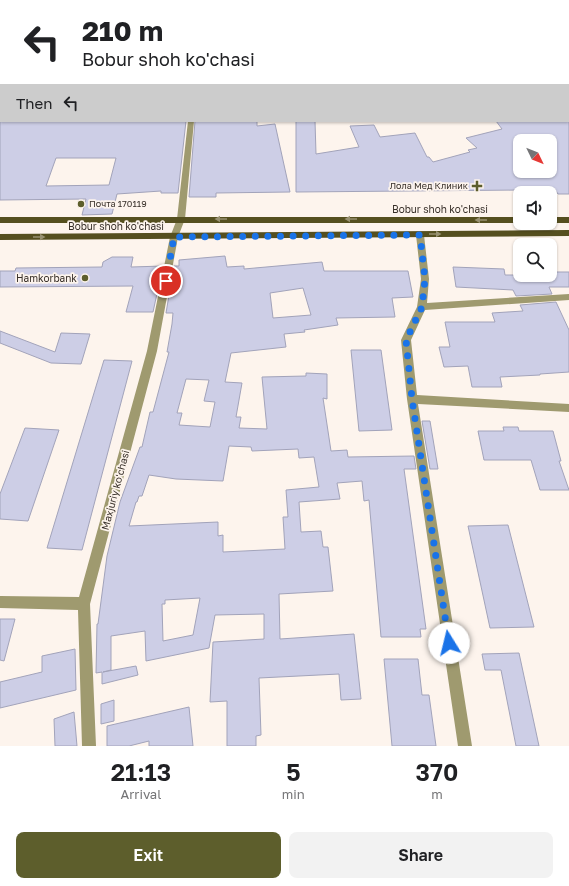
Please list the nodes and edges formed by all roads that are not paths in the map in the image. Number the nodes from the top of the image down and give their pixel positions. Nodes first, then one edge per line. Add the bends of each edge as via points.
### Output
1 (191, 122) edge
2 (181, 219) junction
3 (0, 220) edge
4 (513, 220) edge
5 (557, 220) edge
6 (569, 220) edge
7 (569, 233) edge
8 (420, 235) junction
9 (0, 237) edge
10 (174, 237) junction
11 (569, 297) edge
12 (422, 307) junction
13 (412, 399) junction
14 (569, 408) edge
15 (0, 602) edge
16 (84, 604) junction
17 (89, 746) edge
18 (465, 746) edge

1 - 2 street, Maxjuriy koʻchasi
2 - 3 main road, Bobur shoh ko'chasi
4 -> 2 main road, Bobur shoh ko'chasi
2 - 10 street, Maxjuriy koʻchasi
5 - 6 main road
8 -> 7 main road, Bobur shoh ko'chasi
8 - 10 main road, Bobur shoh ko'chasi
8 - 12 street via 425,279
9 -> 10 main road, Bobur shoh ko'chasi
10 - 16 street, Maxjuriy koʻchasi via 152,351
11 - 12 street
12 - 13 street via 406,340
13 - 14 street
13 - 18 street
15 - 16 street
16 - 17 street, Maxjuriy koʻchasi

